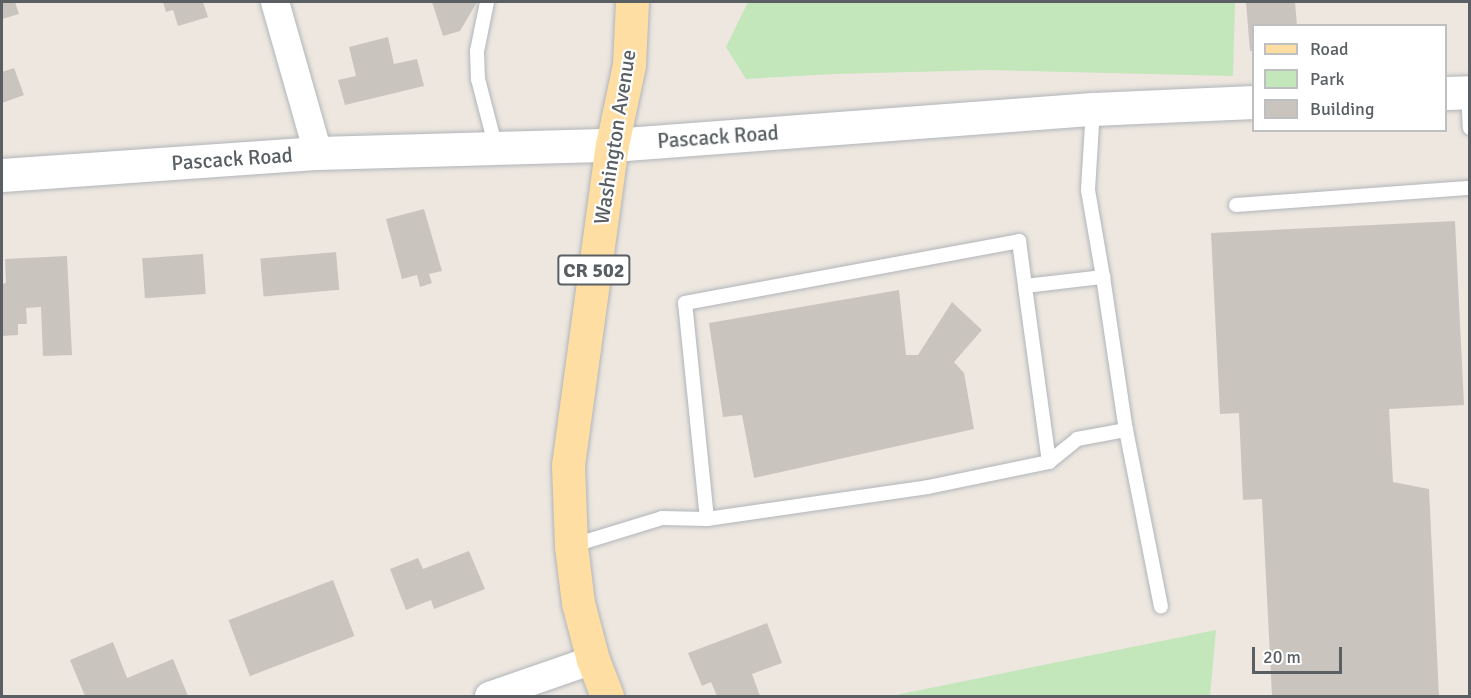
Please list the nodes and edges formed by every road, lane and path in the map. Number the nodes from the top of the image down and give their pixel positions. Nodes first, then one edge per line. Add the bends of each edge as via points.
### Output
1 (275, 2) edge
2 (487, 2) edge
3 (632, 2) edge
4 (1461, 93) edge
5 (1252, 102) edge
6 (1093, 109) junction
7 (1470, 128) edge
8 (612, 144) junction
9 (496, 148) junction
10 (318, 153) junction
11 (2, 175) edge
12 (1470, 188) edge
13 (1236, 205) dead end
14 (1103, 277) junction
15 (1024, 286) junction
16 (1126, 430) junction
17 (1049, 462) junction
18 (706, 519) junction
19 (571, 546) junction
20 (1161, 607) dead end
21 (593, 660) junction
22 (489, 696) edge
23 (607, 696) edge

1 - 10 street
2 - 9 lane via 477,51 478,79
3 - 8 main road, Washington Avenue / CR 502 via 629,64
4 - 7 lane
5 - 6 street, Pascack Road
6 - 8 street, Pascack Road
6 - 14 lane via 1088,190
8 - 9 street, Pascack Road
8 - 19 main road, Washington Avenue / CR 502 via 568,465
9 - 10 street, Pascack Road
10 - 11 street, Pascack Road
12 - 13 lane
14 - 15 lane
14 - 16 lane
15 - 17 lane
15 - 18 lane via 1019,241 685,303
16 - 17 lane via 1077,439
16 - 20 lane
17 - 18 lane via 928,487
18 - 19 lane via 662,518
19 - 21 main road, Washington Avenue / CR 502 via 578,603
21 - 22 street
21 - 23 main road, Washington Avenue / CR 502

